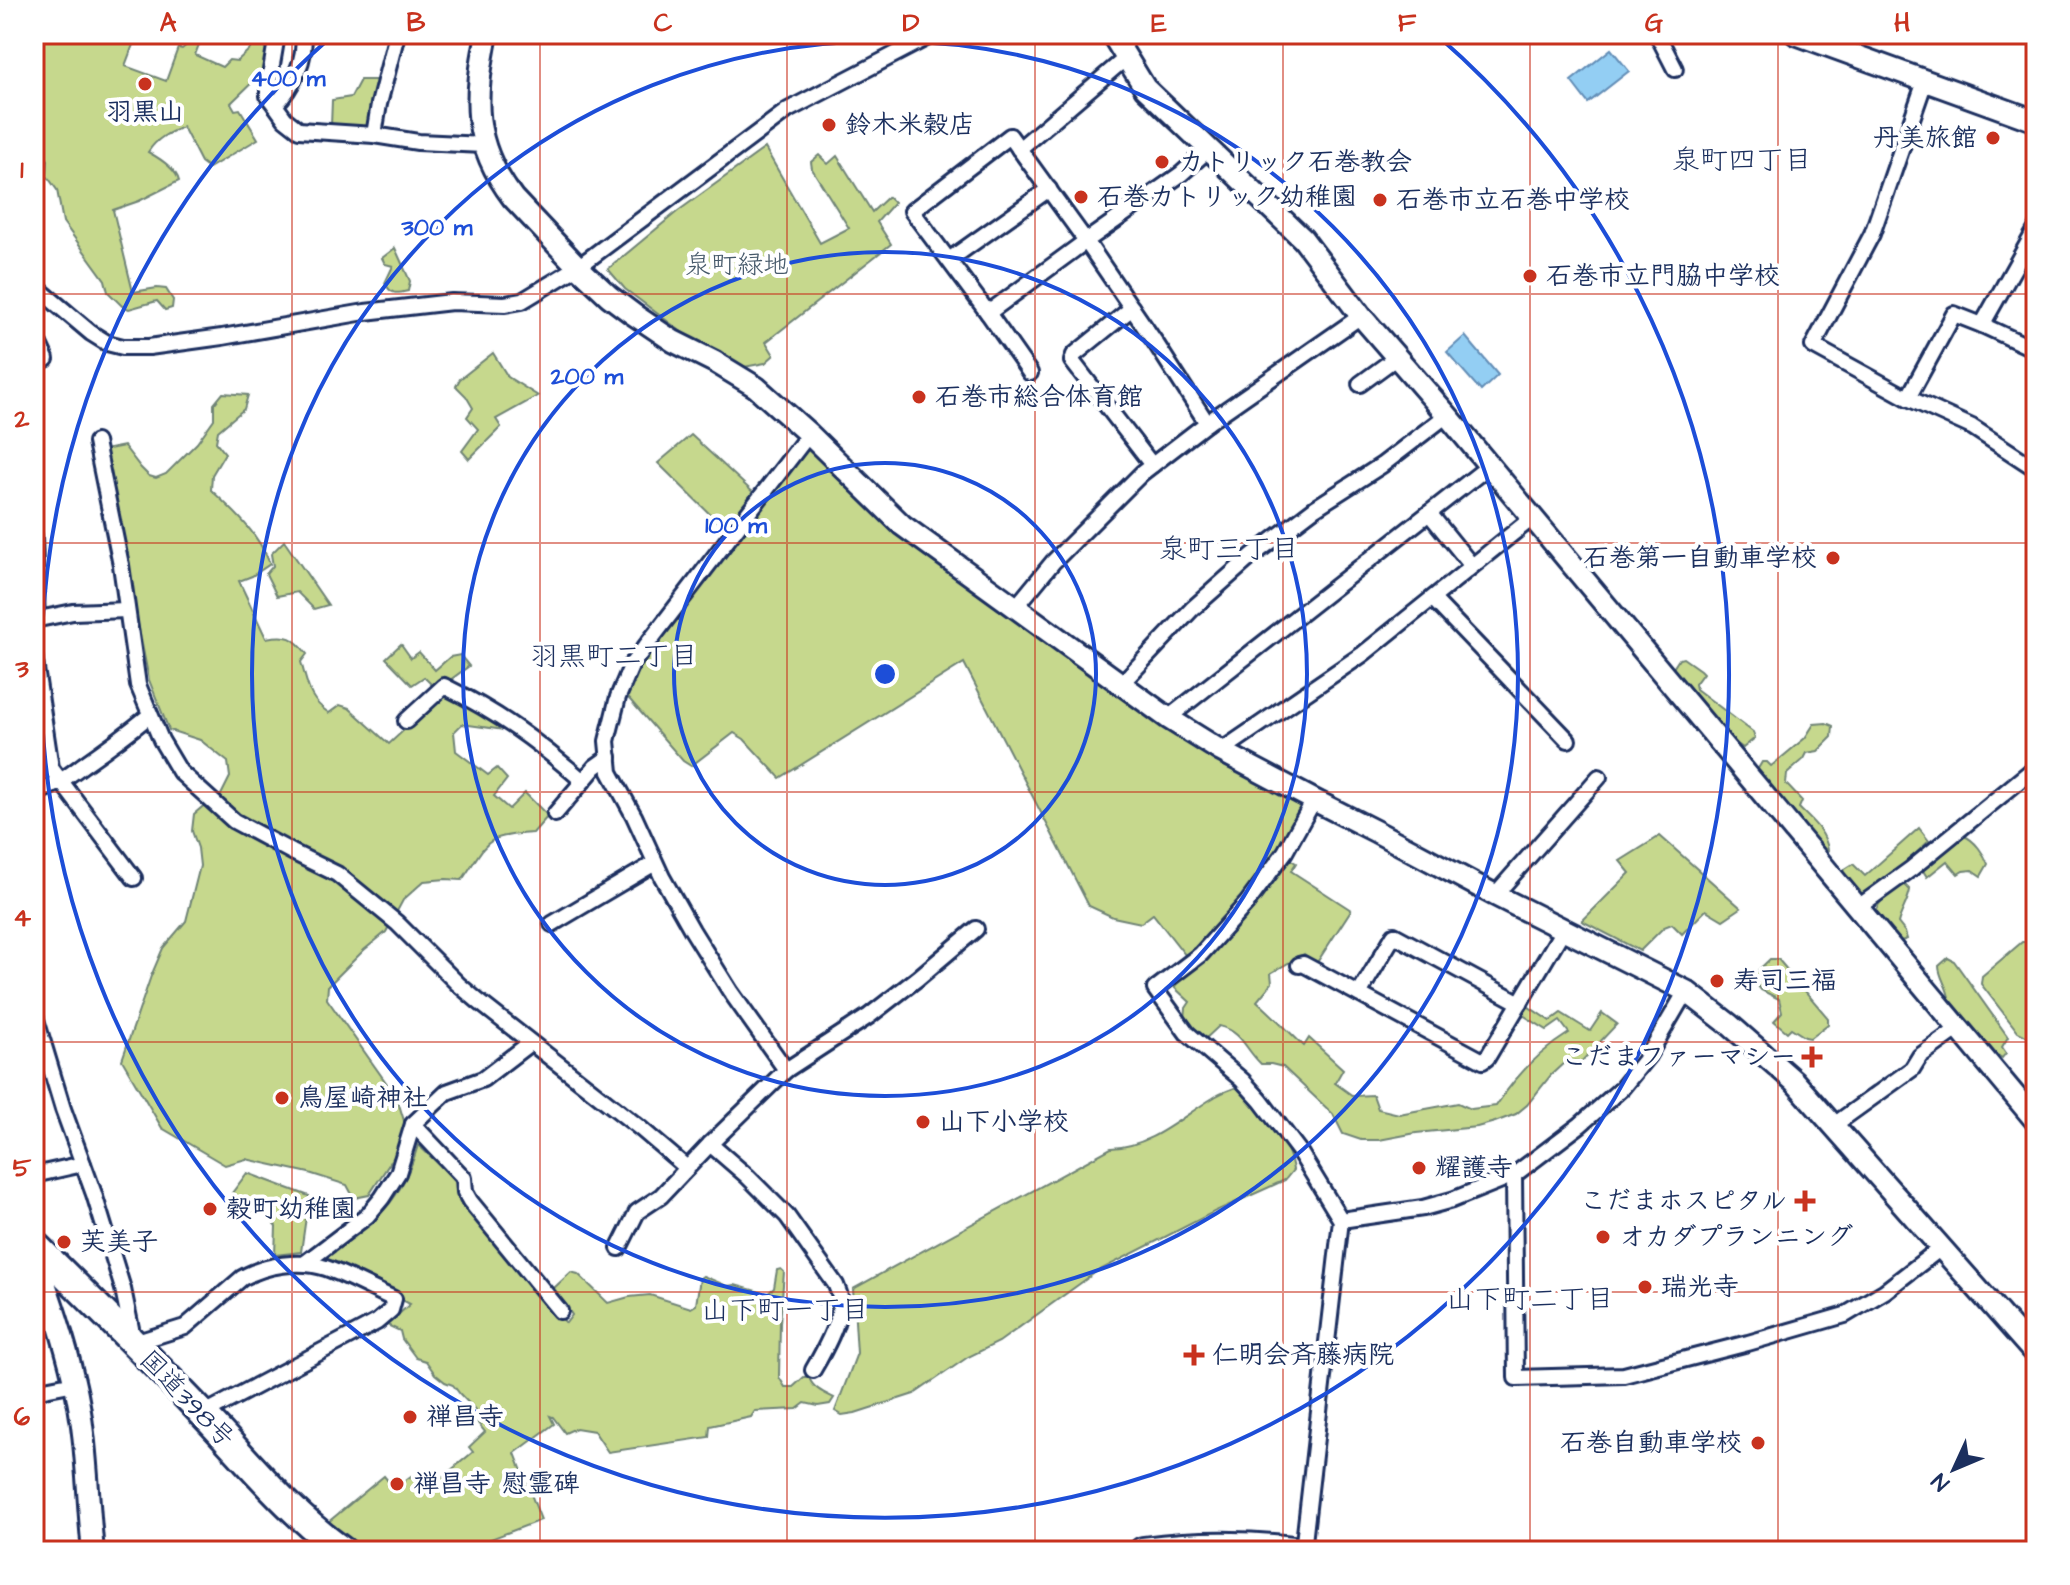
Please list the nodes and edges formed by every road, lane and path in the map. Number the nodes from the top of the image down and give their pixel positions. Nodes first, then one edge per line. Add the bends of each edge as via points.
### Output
1 (303, 34) edge
2 (397, 34) edge
3 (487, 34) edge
4 (934, 34) edge
5 (1112, 34) edge
6 (1657, 34) edge
7 (1796, 34) edge
8 (277, 35) edge
9 (1127, 57) junction
10 (1675, 69) dead end
11 (1925, 81) junction
12 (275, 105) junction
13 (2036, 121) edge
14 (374, 135) junction
15 (484, 145) junction
16 (1210, 148) junction
17 (1019, 149) junction
18 (1049, 189) junction
19 (2036, 229) edge
20 (1086, 241) junction
21 (949, 260) junction
22 (578, 267) junction
23 (34, 285) edge
24 (1132, 308) junction
25 (988, 313) junction
26 (1361, 316) junction
27 (1982, 325) junction
28 (39, 344) dead end
29 (2036, 350) edge
30 (1397, 357) junction
31 (34, 363) edge
32 (1030, 373) dead end
33 (1360, 384) dead end
34 (1908, 398) junction
35 (1447, 415) junction
36 (1207, 423) junction
37 (809, 434) junction
38 (96, 442) dead end
39 (1152, 465) junction
40 (1489, 466) junction
41 (2036, 469) edge
42 (1429, 513) junction
43 (1532, 518) junction
44 (34, 536) edge
45 (1472, 566) junction
46 (1433, 599) junction
47 (1016, 607) junction
48 (127, 610) junction
49 (35, 620) edge
50 (34, 655) edge
51 (1121, 684) junction
52 (150, 715) junction
53 (1168, 718) junction
54 (406, 721) dead end
55 (1568, 740) dead end
56 (1221, 751) junction
57 (609, 757) junction
58 (2036, 767) edge
59 (1599, 777) dead end
60 (59, 781) junction
61 (583, 781) junction
62 (34, 793) edge
63 (1314, 800) junction
64 (555, 814) dead end
65 (655, 863) junction
66 (134, 878) dead end
67 (1495, 895) junction
68 (1857, 908) junction
69 (552, 924) dead end
70 (976, 929) dead end
71 (1563, 930) junction
72 (1299, 965) dead end
73 (1686, 991) junction
74 (1359, 994) junction
75 (1520, 1003) junction
76 (34, 1013) edge
77 (1959, 1028) junction
78 (530, 1043) junction
79 (786, 1070) junction
80 (2036, 1121) edge
81 (413, 1124) junction
82 (1834, 1125) junction
83 (710, 1144) junction
84 (83, 1164) junction
85 (687, 1168) junction
86 (34, 1175) edge
87 (1514, 1175) junction
88 (1341, 1220) junction
89 (34, 1244) edge
90 (1942, 1247) junction
91 (619, 1248) dead end
92 (34, 1252) edge
93 (305, 1263) junction
94 (85, 1294) junction
95 (50, 1300) junction
96 (560, 1311) dead end
97 (134, 1343) junction
98 (2036, 1355) edge
99 (813, 1370) dead end
100 (75, 1383) junction
101 (34, 1391) edge
102 (203, 1414) junction
103 (1222, 1548) edge
104 (93, 1551) edge
105 (343, 1551) edge
106 (1143, 1551) edge
107 (1302, 1551) edge

1 - 12 street via 300,64
2 - 14 street
3 - 15 street via 477,100
4 - 22 street via 788,110
5 - 9 street
6 - 10 street
7 - 11 street
8 - 12 street via 268,88
9 - 16 street via 1145,88
9 - 17 street
11 - 13 street
11 - 34 street via 1872,234 1813,346
12 - 14 street via 299,130
14 - 15 street
15 - 22 street via 507,191
16 - 20 street
16 - 26 street via 1303,239
17 - 18 street
17 - 21 street via 1010,136 912,211
18 - 20 street
18 - 21 street
19 - 27 street
20 - 24 street
20 - 25 street
21 - 25 street
22 - 23 street via 522,301 365,312 149,347 107,343
22 - 37 street via 673,341 756,387
24 - 36 street
24 - 39 street via 1072,361
25 - 32 street
26 - 30 street
26 - 36 street
27 - 29 street
27 - 34 street via 1954,314
28 - 31 street via 46,359
30 - 33 street
30 - 35 street
34 - 41 street via 1972,427
35 - 40 street
35 - 51 street via 1253,555 1192,609
36 - 39 street
37 - 47 street via 902,525
37 - 57 street via 632,664 607,741
38 - 48 street
39 - 47 street via 1053,562
40 - 42 street
40 - 43 street
42 - 45 street
42 - 53 street
43 - 45 street
43 - 68 street
44 - 49 street
45 - 46 street
46 - 55 street
46 - 56 street
47 - 51 street
48 - 49 street
48 - 52 street via 138,685
50 - 60 street via 51,768
51 - 53 street
52 - 60 street
52 - 78 street via 180,772 234,821 337,874
53 - 56 street
54 - 61 street via 444,686 512,723
56 - 63 street
57 - 61 street
57 - 65 street via 610,772
58 - 68 street
59 - 67 street
60 - 62 street
60 - 66 street
61 - 64 street
63 - 67 street
63 - 88 street via 1285,852 1247,903 1201,954 1155,989 1187,1033 1261,1101
65 - 69 street
65 - 79 street via 730,991
67 - 71 street
68 - 77 street
70 - 79 street via 869,1016
71 - 73 street
71 - 75 street
72 - 74 street
73 - 82 street via 1794,1081
73 - 87 street via 1648,1056 1622,1088
74 - 75 street via 1483,1061
74 - 75 street via 1394,935
76 - 84 street
77 - 80 street
77 - 82 street
78 - 81 street via 483,1079 447,1092
78 - 85 street
79 - 83 street
81 - 93 street via 398,1173 382,1198 367,1216
81 - 96 street via 464,1178 470,1201
82 - 90 street
83 - 85 street
83 - 99 street via 787,1216 836,1285 840,1310
84 - 86 street
84 - 97 street via 123,1289
85 - 91 street via 637,1212
87 - 88 street via 1423,1208
87 - 90 street via 1516,1378 1624,1375 1845,1315
88 - 107 street
89 - 94 highway, 国道398号
90 - 98 street
92 - 95 street
93 - 97 street via 252,1272 185,1327
93 - 102 street via 394,1299 391,1310
94 - 95 street via 66,1288
94 - 97 highway, 国道398号
95 - 100 street
97 - 102 highway, 国道398号
100 - 101 street
100 - 104 street
102 - 105 highway, 国道398号 via 275,1493
103 - 106 highway
103 - 107 highway

